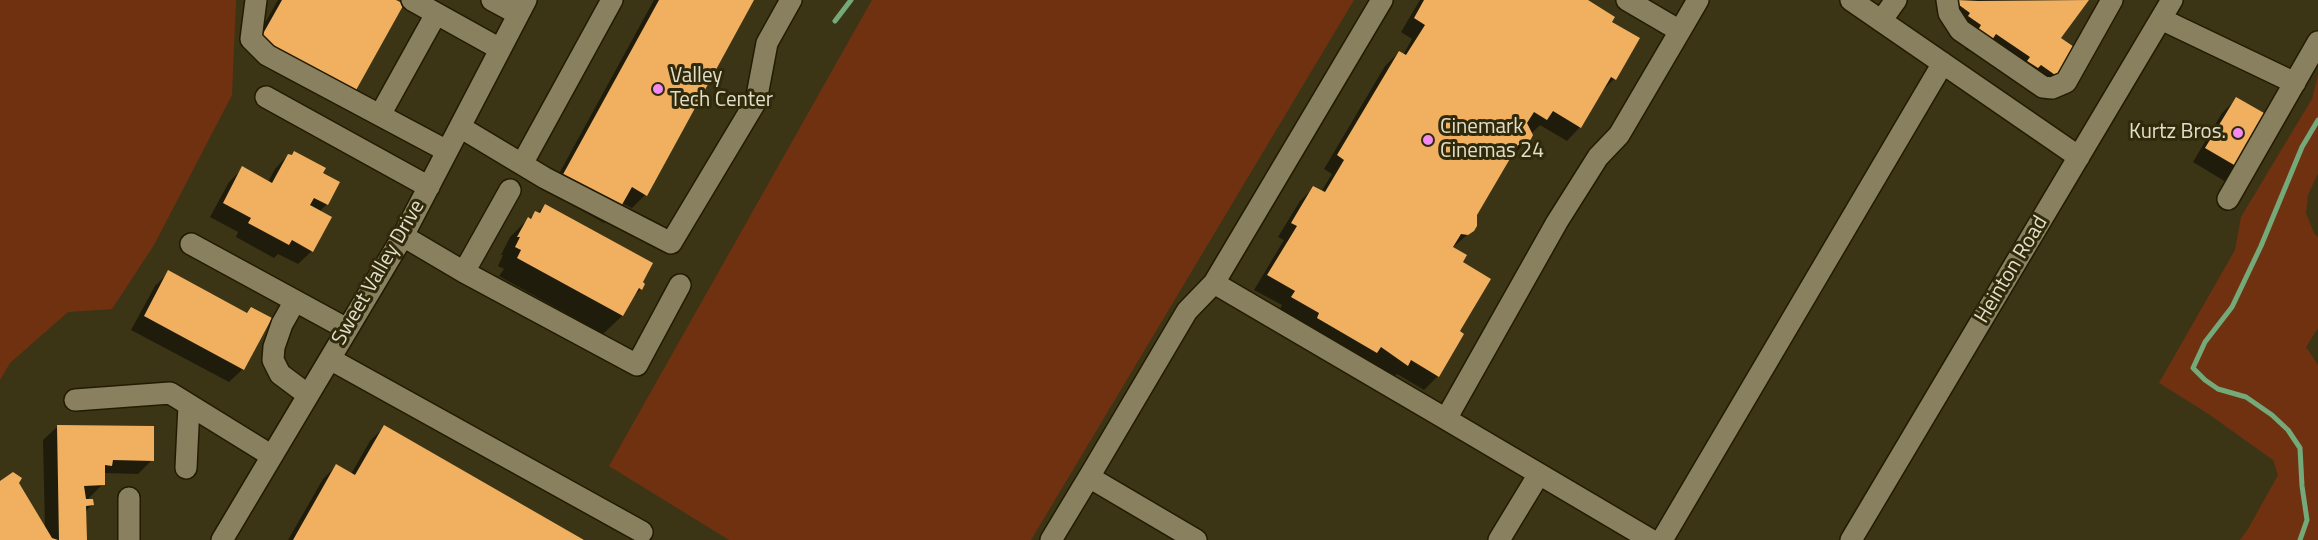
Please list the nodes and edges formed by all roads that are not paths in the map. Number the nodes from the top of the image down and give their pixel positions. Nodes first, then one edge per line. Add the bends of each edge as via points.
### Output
1 (256, 0) edge
2 (412, 0) edge
3 (492, 0) edge
4 (612, 0) edge
5 (791, 0) edge
6 (1382, 0) edge
7 (1627, 0) edge
8 (1698, 0) edge
9 (1851, 0) edge
10 (1896, 0) edge
11 (1947, 0) edge
12 (2112, 0) edge
13 (2172, 0) edge
14 (522, 7) edge
15 (436, 14) junction
16 (2161, 19) junction
17 (1881, 21) junction
18 (1680, 31) junction
19 (2318, 42) edge
20 (500, 49) junction
21 (1943, 63) junction
22 (2295, 83) junction
23 (266, 97) dead end
24 (380, 115) junction
25 (460, 127) junction
26 (447, 151) junction
27 (2079, 157) junction
28 (522, 164) junction
29 (429, 187) junction
30 (510, 190) dead end
31 (2228, 199) dead end
32 (403, 236) junction
33 (191, 244) dead end
34 (464, 272) junction
35 (1214, 283) junction
36 (680, 285) dead end
37 (295, 301) junction
38 (347, 330) junction
39 (330, 359) junction
40 (308, 395) junction
41 (75, 400) dead end
42 (189, 405) junction
43 (1446, 419) junction
44 (272, 456) junction
45 (186, 468) dead end
46 (1539, 474) junction
47 (1089, 477) junction
48 (129, 498) dead end
49 (642, 532) dead end
50 (129, 540) edge
51 (222, 540) edge
52 (1051, 540) edge
53 (1196, 540) edge
54 (1499, 540) edge
55 (1651, 540) edge
56 (1662, 540) edge
57 (1851, 540) edge

1 - 24 street via 251,39 267,55
2 - 15 street
3 - 14 street
4 - 28 street
5 - 28 street via 767,43 756,101 671,243
6 - 35 street
7 - 18 street
8 - 18 street
9 - 17 street
10 - 17 street
11 - 12 street via 1949,13 1960,30 2043,87 2052,88 2066,82
13 - 16 street, Heinton Road
14 - 20 street, Sweet Valley Drive
15 - 20 street
15 - 24 street
16 - 22 street
16 - 27 street, Heinton Road
17 - 21 street
18 - 43 street via 1619,135 1598,158 1557,222
19 - 22 street
20 - 25 street, Sweet Valley Drive
21 - 27 street
21 - 56 street
22 - 31 street
23 - 29 street
24 - 26 street
25 - 26 street, Sweet Valley Drive
25 - 28 street
26 - 29 street, Sweet Valley Drive
27 - 57 street, Heinton Road
29 - 32 street, Sweet Valley Drive
30 - 34 street
32 - 34 street
32 - 38 street, Sweet Valley Drive
33 - 37 street
34 - 36 street via 637,365
35 - 43 street
35 - 47 street via 1187,311
37 - 38 street
37 - 40 street via 282,324 273,360 280,374
38 - 39 street, Sweet Valley Drive
39 - 40 street, Sweet Valley Drive
39 - 49 street
40 - 44 street, Sweet Valley Drive
41 - 42 street via 170,393
42 - 44 street
42 - 45 street
43 - 46 street
44 - 51 street, Sweet Valley Drive
46 - 54 street
46 - 55 street
47 - 52 street
47 - 53 street
48 - 50 street

